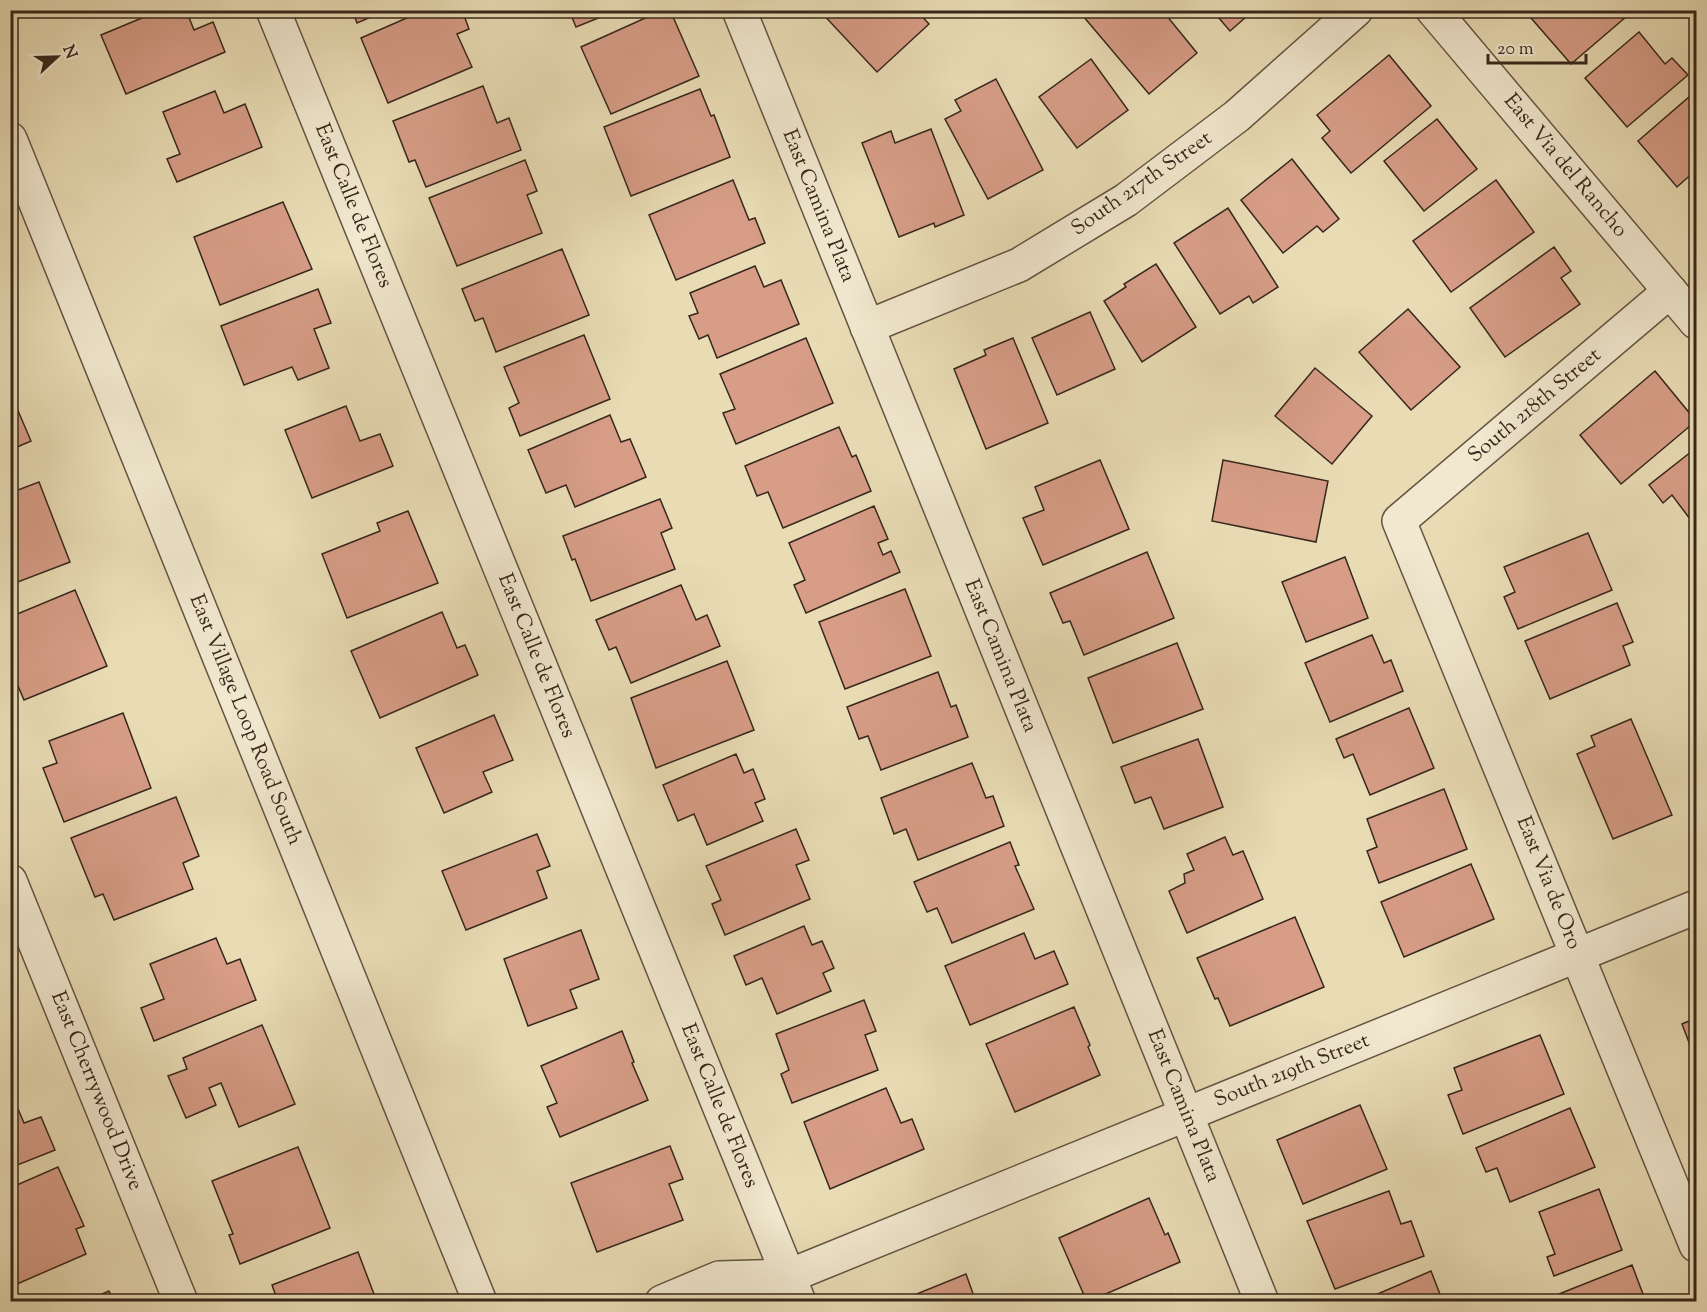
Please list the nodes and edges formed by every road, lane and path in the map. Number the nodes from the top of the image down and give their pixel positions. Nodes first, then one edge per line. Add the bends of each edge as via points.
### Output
1 (273, 10) edge
2 (739, 10) edge
3 (1356, 10) edge
4 (1433, 10) edge
5 (10, 139) edge
6 (1671, 291) junction
7 (1696, 322) edge
8 (867, 327) junction
9 (1399, 521) joint
10 (10, 881) edge
11 (1696, 907) edge
12 (1578, 954) junction
13 (1186, 1114) junction
14 (1696, 1245) edge
15 (794, 1289) edge
16 (181, 1302) edge
17 (480, 1302) edge
18 (662, 1302) edge
19 (760, 1302) edge
20 (1262, 1302) edge

1 - 15 street, East Calle de Flores
2 - 8 street, East Camina Plata
3 - 8 street, South 217th Street via 1237,116 1126,200 1019,265
4 - 6 street, East Via del Rancho
5 - 17 street, East Village Loop Road South
6 - 7 street, East Via del Rancho
6 - 9 street, South 218th Street
8 - 13 street, East Camina Plata
9 - 12 street, East Via de Oro
10 - 16 street, East Cherrywood Drive
11 - 12 street, South 219th Street
12 - 13 street, South 219th Street
12 - 14 street, East Via de Oro
13 - 15 street, South 219th Street
13 - 20 street, East Camina Plata
15 - 18 street, South 219th Street via 719,1278
15 - 19 street, South 219th Street

